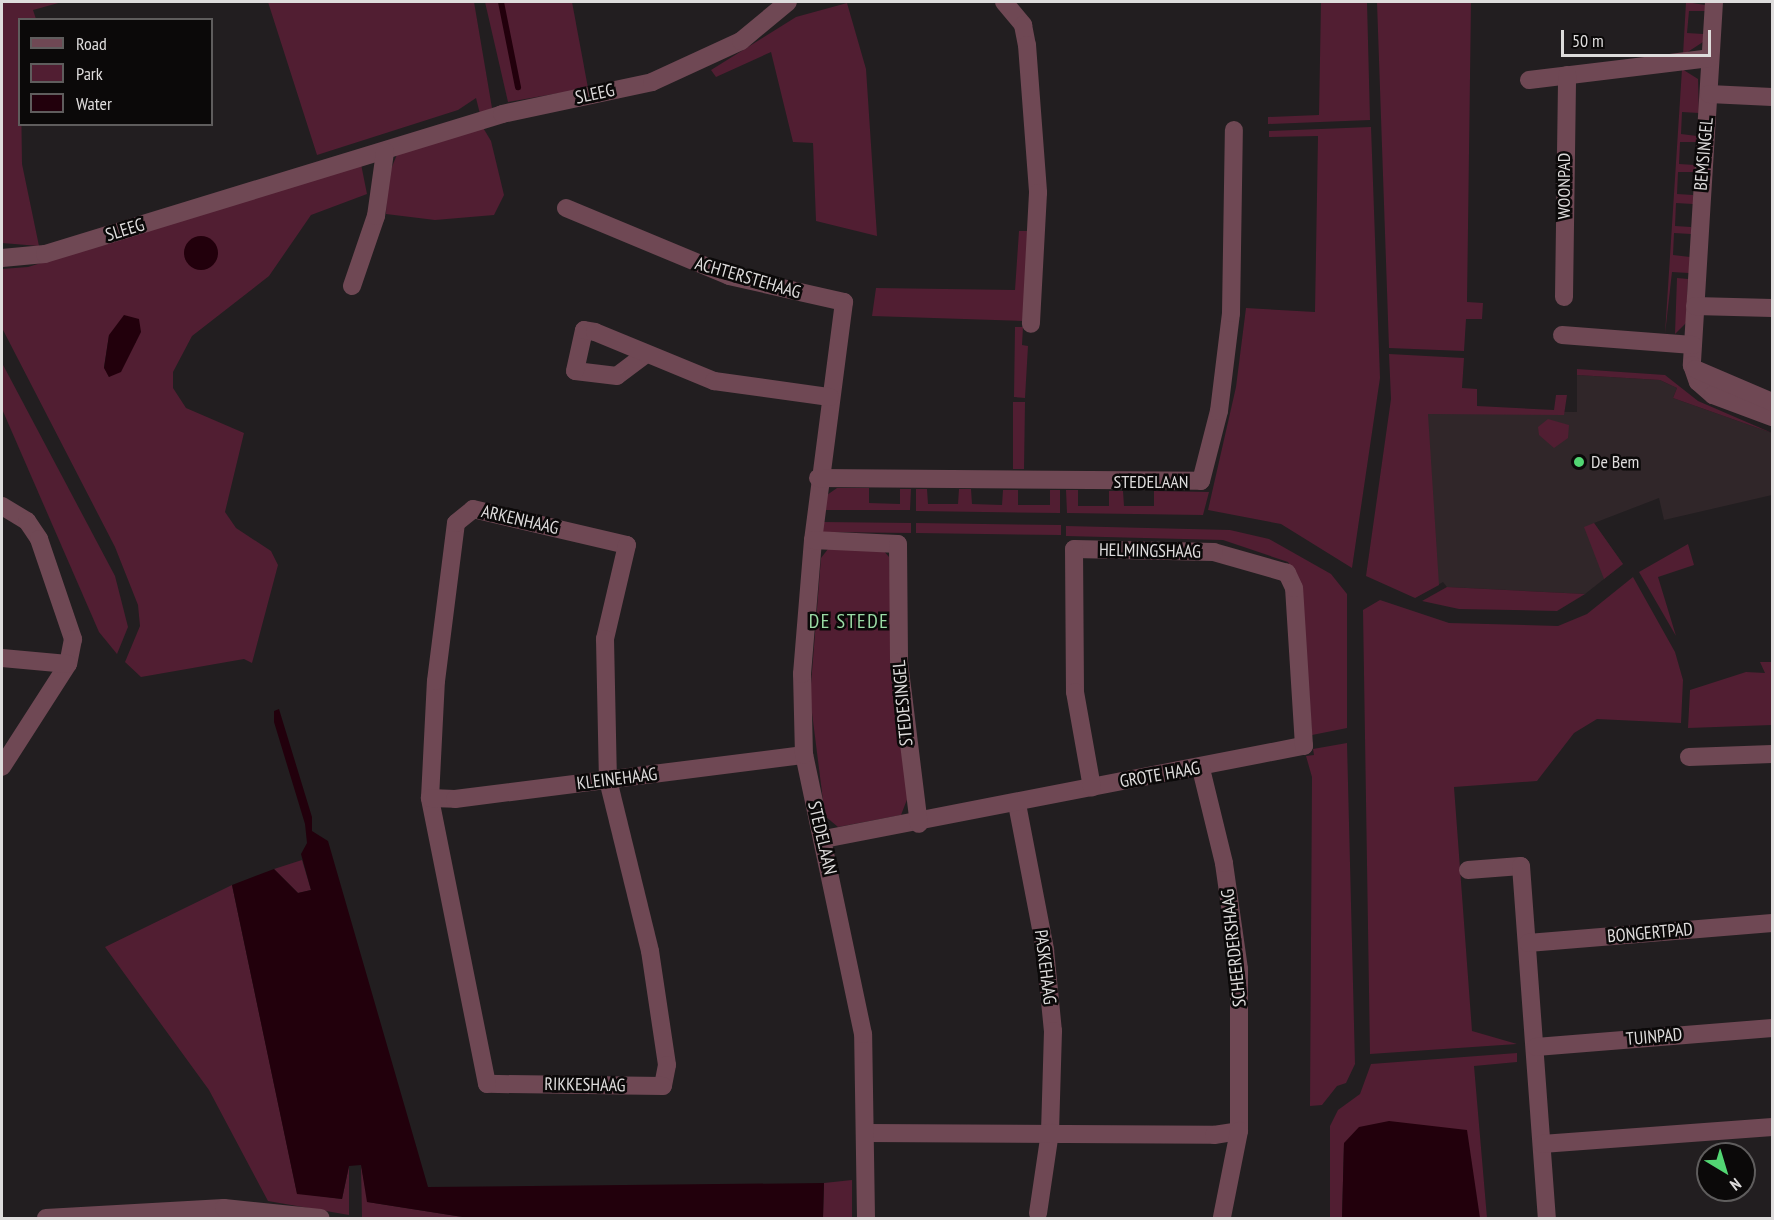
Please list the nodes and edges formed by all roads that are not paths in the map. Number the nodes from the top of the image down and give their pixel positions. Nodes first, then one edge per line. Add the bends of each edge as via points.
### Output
1 (788, 2) edge
2 (1004, 2) edge
3 (1714, 2) edge
4 (1710, 58) junction
5 (1567, 75) junction
6 (1529, 80) dead end
7 (1709, 94) junction
8 (1773, 97) edge
9 (1234, 130) dead end
10 (385, 152) junction
11 (566, 208) dead end
12 (2, 258) edge
13 (352, 286) dead end
14 (1564, 297) dead end
15 (1695, 306) junction
16 (1773, 308) edge
17 (1031, 324) dead end
18 (1562, 334) dead end
19 (1693, 345) junction
20 (646, 354) dead end
21 (1692, 365) junction
22 (830, 398) junction
23 (1773, 402) edge
24 (1773, 417) edge
25 (818, 478) junction
26 (2, 506) edge
27 (813, 540) junction
28 (2, 658) edge
29 (68, 664) junction
30 (1304, 746) joint
31 (1773, 754) edge
32 (804, 755) junction
33 (1689, 757) dead end
34 (2, 766) edge
35 (1201, 769) junction
36 (608, 780) junction
37 (1092, 787) junction
38 (430, 798) junction
39 (1017, 804) junction
40 (919, 824) junction
41 (824, 839) junction
42 (1468, 870) dead end
43 (1773, 923) edge
44 (1528, 943) junction
45 (1773, 1028) edge
46 (1536, 1047) junction
47 (1773, 1127) edge
48 (1239, 1131) junction
49 (1050, 1132) junction
50 (866, 1133) junction
51 (1542, 1144) junction
52 (1038, 1213) dead end
53 (1222, 1217) dead end
54 (46, 1218) edge
55 (320, 1218) edge
56 (866, 1218) edge
57 (1547, 1218) edge

1 - 10 street, SLEEG via 741,41 699,65 652,82 502,114
2 - 17 street via 1023,25 1027,45 1038,194
3 - 4 street, BEMSINGEL
4 - 5 street
4 - 7 street, BEMSINGEL
5 - 6 street
5 - 14 street, WOONPAD
7 - 8 street
7 - 15 street, BEMSINGEL
9 - 25 street, STEDELAAN via 1231,313 1219,411 1201,482
10 - 12 street, SLEEG via 45,254
10 - 13 street via 376,216
11 - 22 street, ACHTERSTEHAAG via 729,276 844,302
15 - 16 street
15 - 19 street, BEMSINGEL
18 - 19 street
19 - 21 street, BEMSINGEL
20 - 22 street via 725,384
21 - 23 street via 1705,377
21 - 24 street via 1698,382 1713,395
22 - 25 street, ACHTERSTEHAAG
25 - 27 street, ACHTERSTEHAAG
26 - 29 street via 27,521 39,539 72,623
27 - 32 street, STEDELAAN via 802,674
27 - 40 street, STEDESINGEL via 898,544 899,662
28 - 29 street
29 - 34 street
30 - 35 street, GROTE HAAG
30 - 37 street, HELMINGSHAAG via 1294,588 1287,573 1215,552 1074,549 1075,692
31 - 33 street
32 - 36 street, KLEINEHAAG
32 - 41 street, STEDELAAN
35 - 37 street, GROTE HAAG
35 - 48 street, SCHEERDERSHAAG via 1224,863 1239,969
36 - 38 street, KLEINEHAAG
36 - 38 street, ARKENHAAG via 605,639 627,545 473,509 456,523 436,681
36 - 38 street, RIKKESHAAG via 650,951 668,1065 663,1086 487,1084
37 - 39 street, GROTE HAAG
39 - 40 street
39 - 49 street, PASKEHAAG via 1046,962 1053,1031
40 - 41 street
41 - 50 street, STEDELAAN via 863,1034
42 - 44 street via 1521,866
43 - 44 street, BONGERTPAD
44 - 46 street
45 - 46 street, TUINPAD
46 - 51 street
47 - 51 street
48 - 49 street
48 - 53 street, SCHEERDERSHAAG
49 - 50 street
49 - 52 street
50 - 56 street, STEDELAAN
51 - 57 street
54 - 55 street via 224,1208

